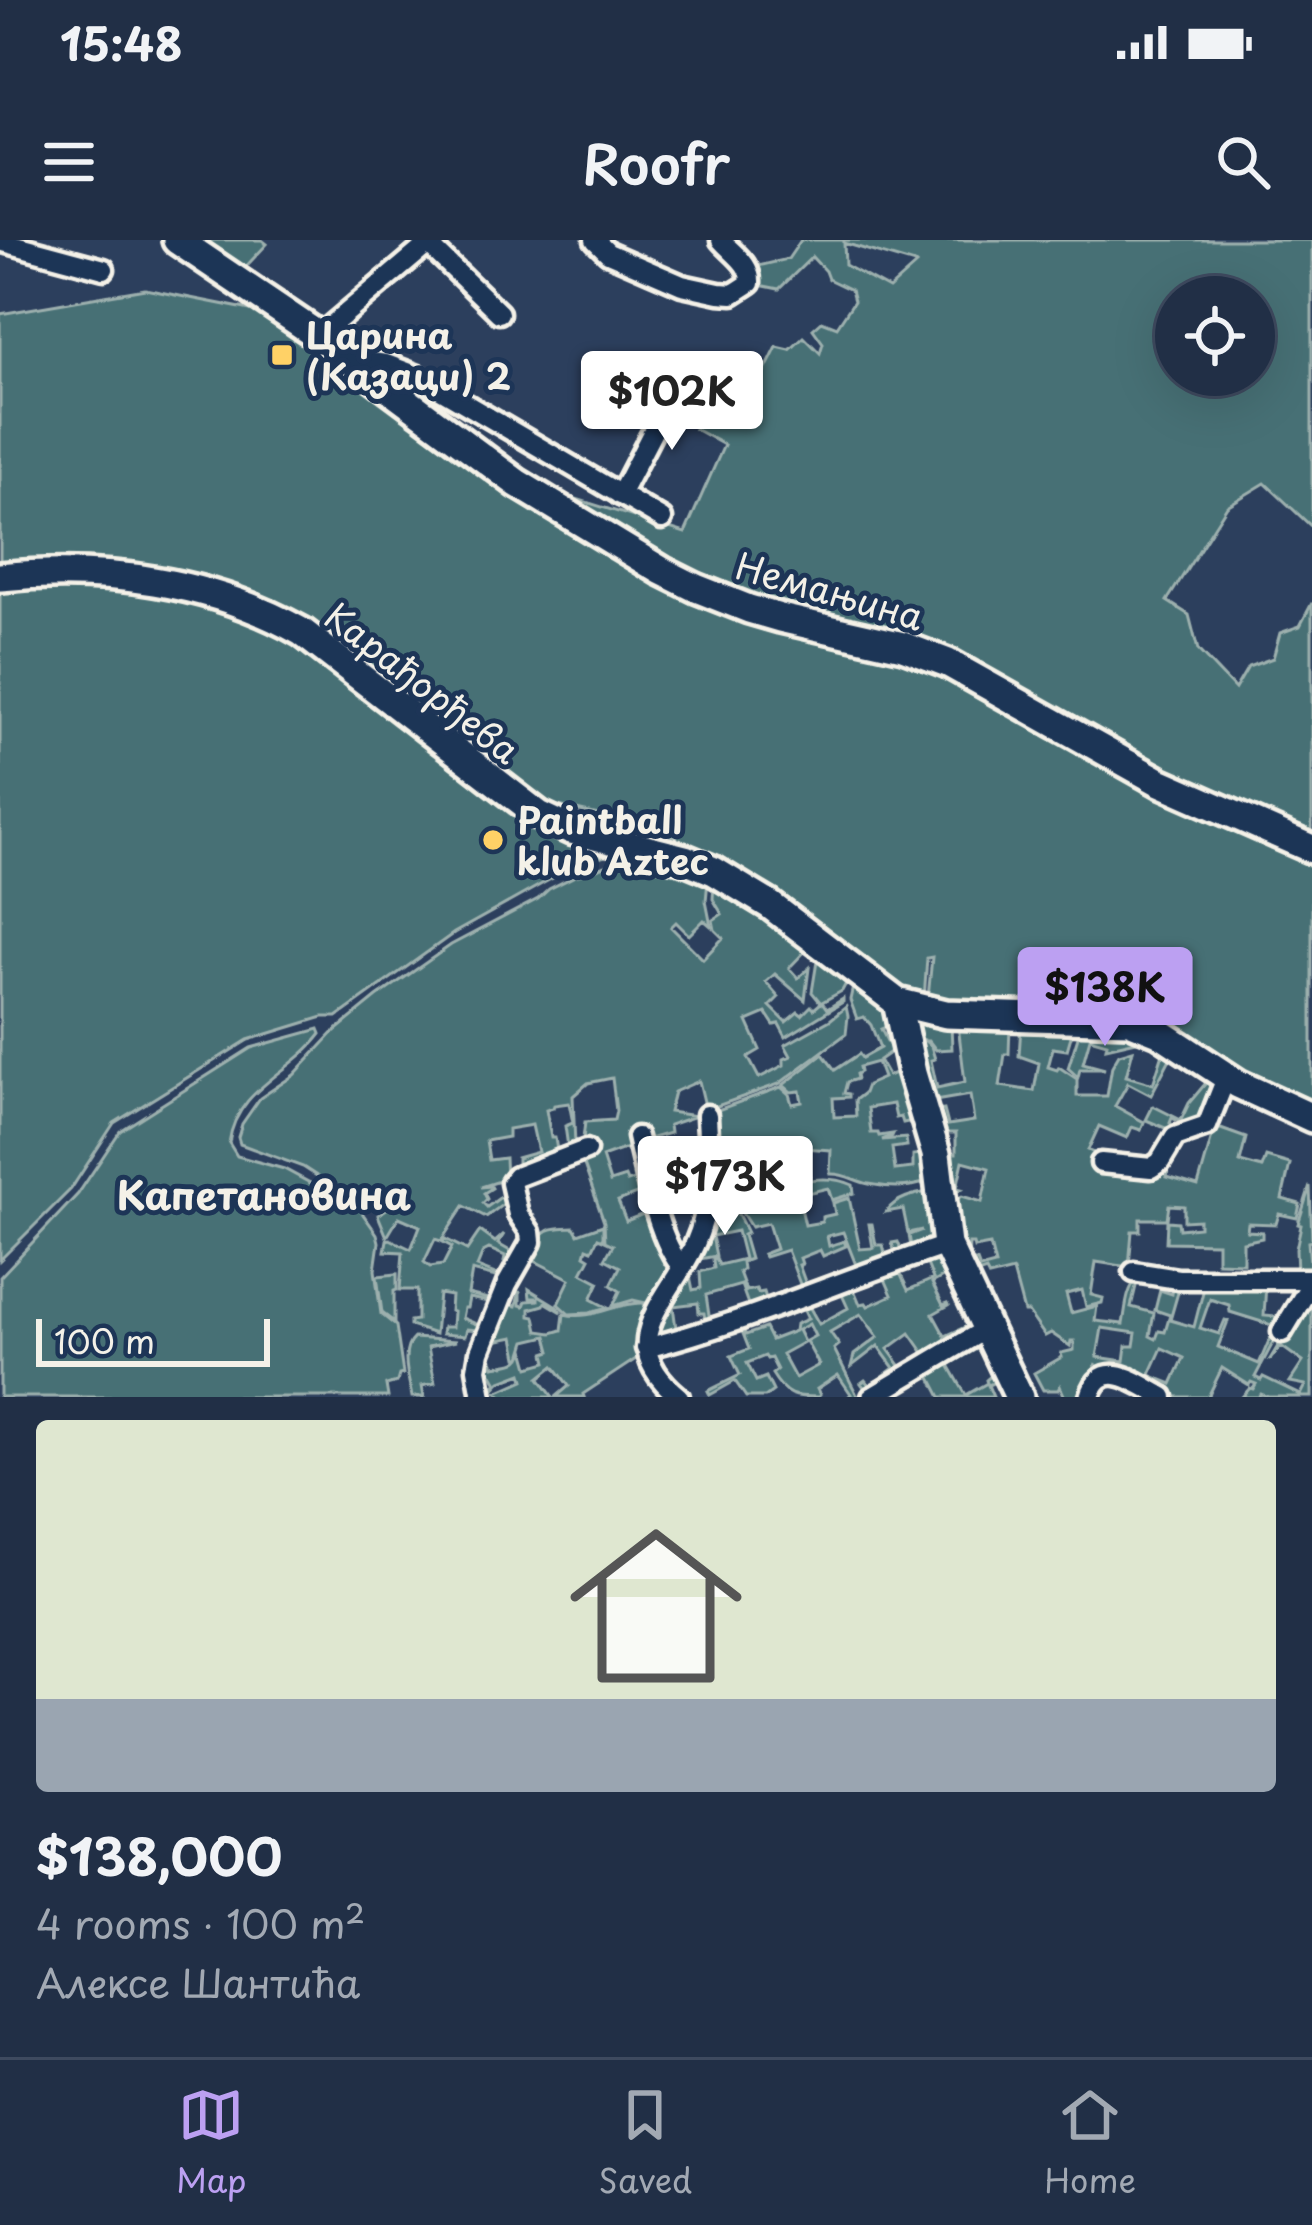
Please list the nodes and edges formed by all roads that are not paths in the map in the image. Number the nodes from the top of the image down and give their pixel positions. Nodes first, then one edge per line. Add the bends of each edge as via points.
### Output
1 (177, 240) edge
2 (595, 240) edge
3 (721, 240) edge
4 (0, 242) edge
5 (104, 269) dead end
6 (499, 313) dead end
7 (319, 336) junction
8 (352, 360) junction
9 (676, 386) dead end
10 (620, 495) junction
11 (662, 519) dead end
12 (0, 577) edge
13 (1312, 849) edge
14 (897, 1002) junction
15 (1226, 1078) junction
16 (707, 1114) dead end
17 (1312, 1118) edge
18 (637, 1138) dead end
19 (586, 1150) dead end
20 (1101, 1162) dead end
21 (946, 1245) junction
22 (682, 1267) junction
23 (1134, 1272) dead end
24 (1312, 1280) edge
25 (986, 1329) junction
26 (1282, 1332) dead end
27 (646, 1348) junction
28 (482, 1397) edge
29 (679, 1397) edge
30 (872, 1397) edge
31 (1019, 1397) edge
32 (1090, 1397) edge
33 (1163, 1397) edge

1 - 7 street, Немањина
2 - 3 street via 682,285 733,293 751,276
4 - 5 street
6 - 7 street via 428,244
7 - 8 street, Немањина
8 - 10 street, Немањина via 418,376
8 - 13 street, Немањина via 517,482 662,571 780,619 928,654 1160,782
9 - 10 street
10 - 11 street, Немањина
12 - 14 street, Карађорђева via 125,576 267,612 539,815 714,871
14 - 15 street via 955,1015 1129,1020
14 - 21 street via 936,1154
15 - 17 street
15 - 20 street via 1207,1126 1175,1138 1156,1166
16 - 22 street via 707,1203
18 - 22 street
19 - 28 street via 511,1183 531,1242 480,1352
21 - 25 street
21 - 27 street
22 - 27 street via 655,1309
23 - 24 street
24 - 26 street
25 - 30 street
25 - 31 street
27 - 29 street via 658,1377
32 - 33 street via 1106,1375

